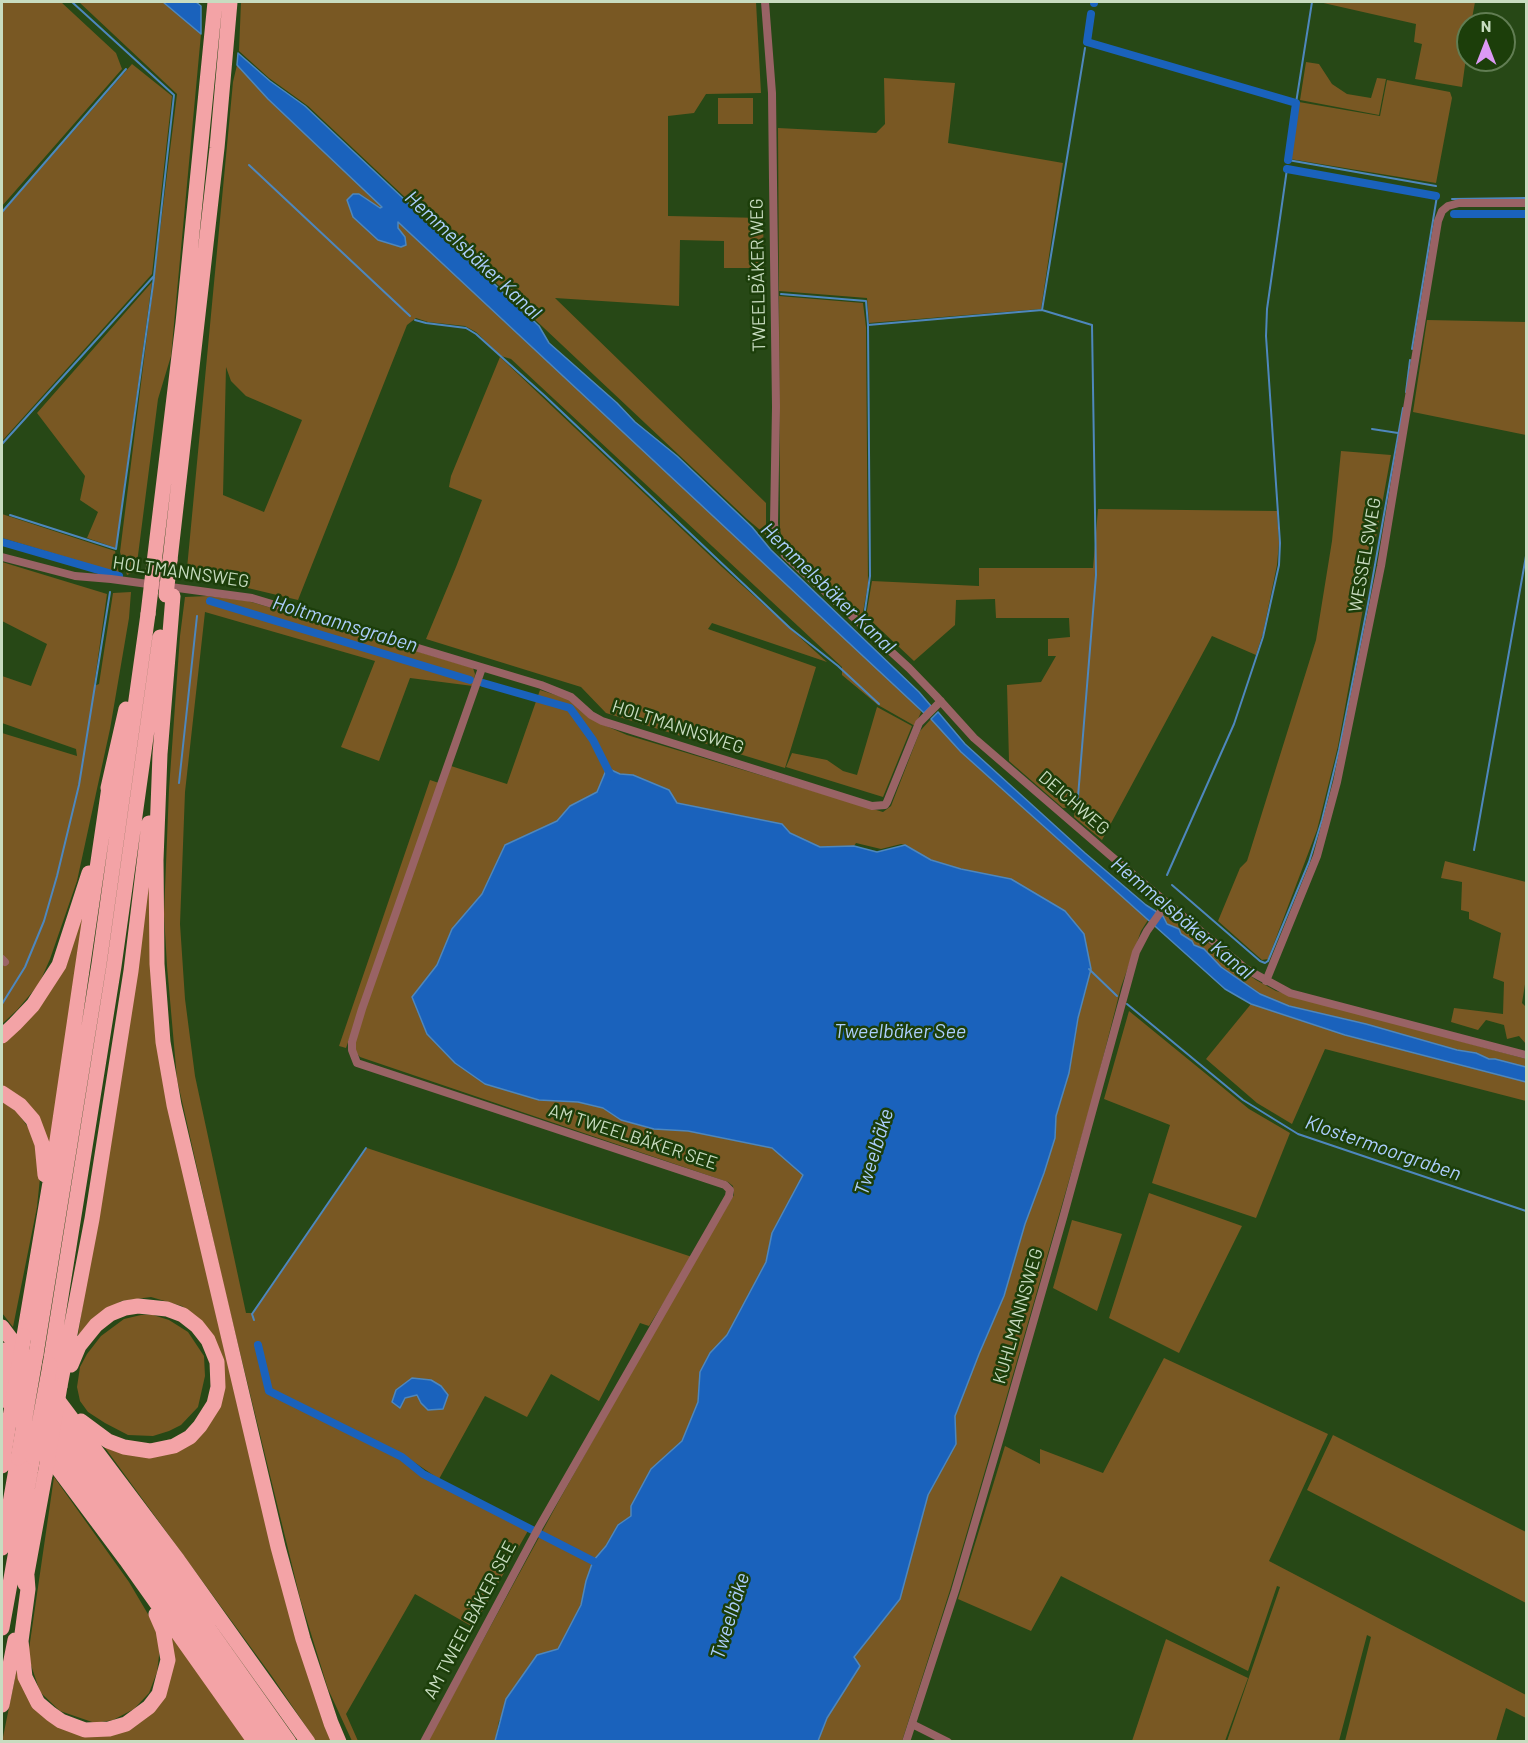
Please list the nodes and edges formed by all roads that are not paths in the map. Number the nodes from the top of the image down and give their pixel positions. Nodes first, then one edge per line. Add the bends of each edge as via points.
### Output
1 (215, 2) edge
2 (765, 2) edge
3 (230, 7) edge
4 (1527, 203) edge
5 (780, 548) joint
6 (2, 557) edge
7 (169, 596) junction
8 (148, 614) junction
9 (482, 668) junction
10 (941, 701) junction
11 (160, 754) junction
12 (110, 780) junction
13 (1165, 905) junction
14 (1266, 981) junction
15 (2, 1036) edge
16 (1527, 1055) edge
17 (2, 1093) edge
18 (41, 1241) junction
19 (2, 1327) edge
20 (2, 1350) edge
21 (2, 1371) edge
22 (60, 1386) junction
23 (5, 1400) edge
24 (63, 1407) junction
25 (9, 1423) junction
26 (2, 1439) edge
27 (25, 1458) junction
28 (2, 1466) edge
29 (2, 1548) edge
30 (126, 1560) junction
31 (27, 1576) junction
32 (2, 1628) edge
33 (2, 1705) edge
34 (912, 1724) junction
35 (255, 1742) edge
36 (272, 1742) edge
37 (289, 1742) edge
38 (308, 1742) edge
39 (339, 1742) edge
40 (424, 1742) edge
41 (906, 1742) edge
42 (948, 1742) edge

1 - 8 highway, bridge via 183,323
2 - 5 street, TWEELBÄKER WEG via 772,93 774,523
3 - 7 highway, bridge
4 - 14 street, WESSELSWEG via 1458,203 1442,211 1438,221 1381,566 1337,783 1317,856
5 - 10 street, DEICHWEG
6 - 9 street, HOLTMANNSWEG via 75,576 252,598
7 - 11 highway
7 - 27 highway, bridge via 50,1365
8 - 12 highway
8 - 27 highway, bridge via 99,964 36,1354
9 - 10 street, HOLTMANNSWEG via 571,697 602,722 872,806 887,802 919,723
9 - 40 street, AM TWEELBÄKER SEE via 362,1009 352,1042 357,1063 725,1185 730,1190 537,1531
10 - 13 street, DEICHWEG via 974,738
11 - 22 highway via 92,1219
11 - 39 highway via 157,964 174,1105 278,1547 303,1640
12 - 15 highway via 87,882 59,965 33,1005
12 - 18 highway
13 - 14 street, DEICHWEG
13 - 34 street, KUHLMANNSWEG via 1136,952 1017,1378
14 - 16 street, DEICHWEG via 1290,993
17 - 18 highway via 33,1120 42,1144 45,1184 39,1225
18 - 25 highway, bridge
19 - 24 highway
20 - 37 highway via 165,1567
21 - 36 highway via 156,1577
22 - 24 highway via 85,1337 110,1314 125,1308 151,1306 183,1315 208,1340 217,1362 214,1404 190,1437 174,1446 150,1451 124,1447 108,1441
22 - 31 highway, bridge
23 - 30 highway
24 - 38 highway
25 - 26 highway
25 - 28 highway
27 - 29 highway
27 - 32 highway
30 - 31 highway via 127,1569 163,1630 168,1660 159,1694 149,1707 126,1724 109,1729 85,1730 61,1721 38,1703 31,1690 25,1677 21,1641
30 - 35 highway
31 - 33 highway
34 - 41 street, KUHLMANNSWEG
34 - 42 street

